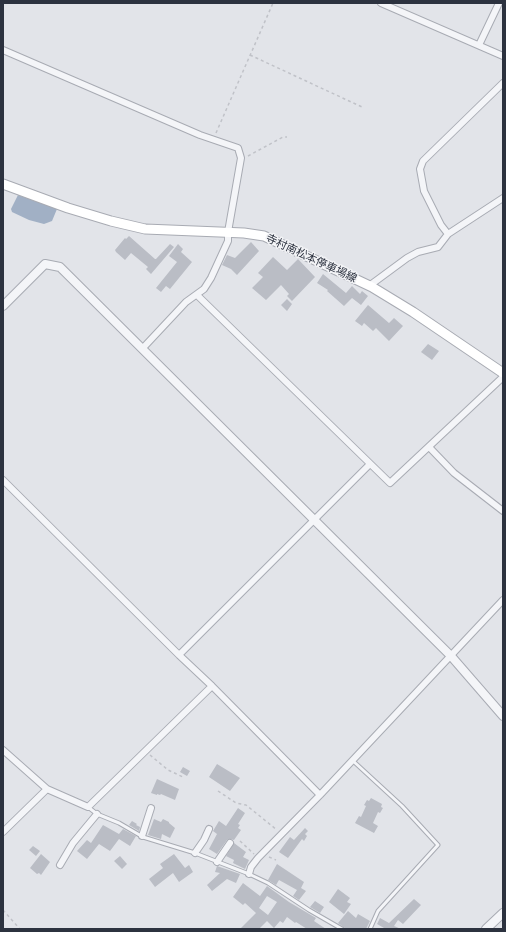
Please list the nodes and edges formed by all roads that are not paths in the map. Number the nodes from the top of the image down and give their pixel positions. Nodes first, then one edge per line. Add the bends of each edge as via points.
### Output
1 (381, 3) edge
2 (499, 3) edge
3 (479, 45) junction
4 (3, 50) edge
5 (503, 56) edge
6 (503, 83) edge
7 (3, 184) edge
8 (503, 198) edge
9 (228, 232) junction
10 (448, 234) junction
11 (369, 286) junction
12 (197, 295) junction
13 (3, 306) edge
14 (142, 349) junction
15 (503, 373) edge
16 (503, 377) edge
17 (429, 446) junction
18 (370, 464) junction
19 (3, 480) edge
20 (503, 511) edge
21 (314, 520) junction
22 (503, 600) edge
23 (179, 655) junction
24 (451, 656) junction
25 (212, 686) junction
26 (503, 716) edge
27 (3, 750) edge
28 (352, 760) junction
29 (48, 789) junction
30 (320, 795) junction
31 (88, 807) junction
32 (151, 808) dead end
33 (97, 814) junction
34 (209, 829) dead end
35 (3, 832) edge
36 (142, 836) junction
37 (230, 843) dead end
38 (195, 853) junction
39 (217, 862) junction
40 (60, 865) dead end
41 (249, 874) junction
42 (503, 913) edge
43 (342, 929) edge
44 (370, 929) edge
45 (486, 929) edge

1 - 3 street
2 - 3 street
3 - 5 street
4 - 9 street via 200,135 238,148 241,158
6 - 10 street via 423,161 420,168 424,191
7 - 9 main road, 寺村南松本停車場線 via 111,222 145,229
8 - 10 street
9 - 11 main road, 寺村南松本停車場線 via 264,236
9 - 12 street via 228,241 211,278 204,290
10 - 11 street via 438,247 407,258
11 - 15 main road, 寺村南松本停車場線 via 413,312
12 - 14 street via 186,302
12 - 18 street
13 - 14 street via 45,264 60,266
14 - 21 street
16 - 17 street
17 - 18 street via 390,483
17 - 20 street via 454,474
18 - 21 street
19 - 23 street
21 - 23 street
21 - 24 street
22 - 24 street
23 - 25 street
24 - 26 street
24 - 28 street
25 - 30 street
25 - 31 street
27 - 29 street
28 - 30 street
28 - 44 lane via 402,806 438,845 378,911
29 - 31 street
29 - 35 street
30 - 41 street via 258,858
31 - 33 lane
32 - 36 street
33 - 36 lane
33 - 40 street via 73,843
34 - 38 street
36 - 38 lane
37 - 39 street
38 - 39 lane
39 - 41 lane
41 - 43 lane
42 - 45 street

